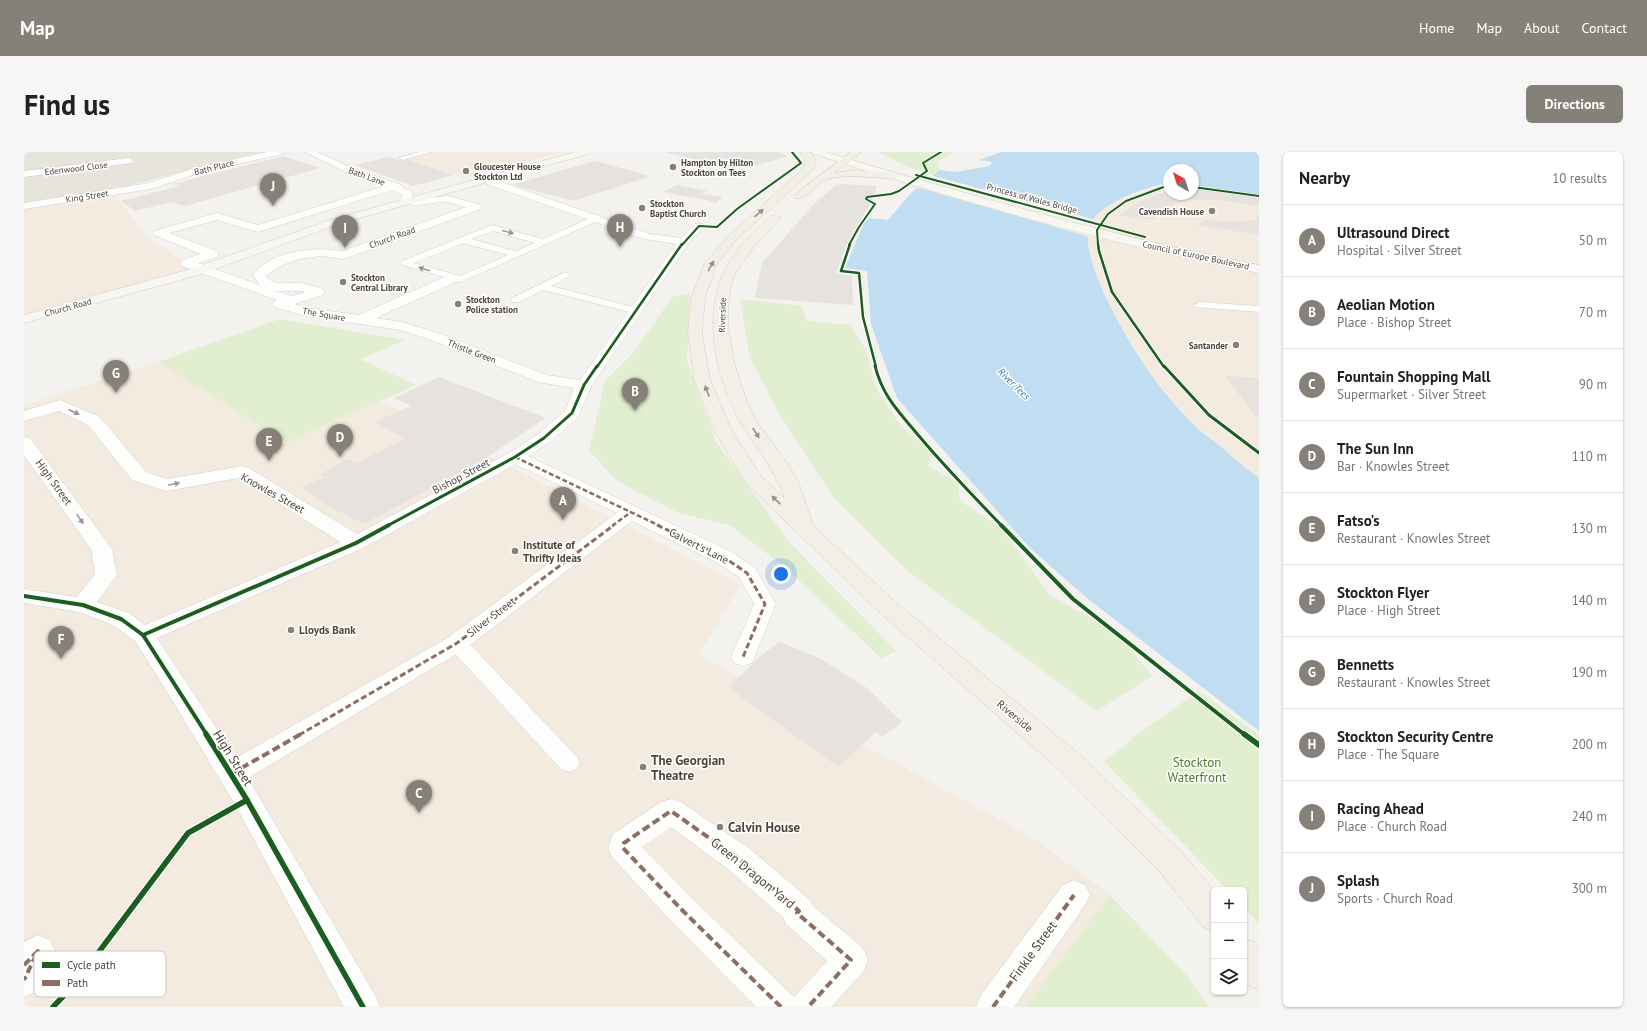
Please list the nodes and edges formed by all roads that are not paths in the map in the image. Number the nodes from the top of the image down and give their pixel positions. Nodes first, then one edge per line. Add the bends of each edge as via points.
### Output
1 (279, 152) edge
2 (310, 152) edge
3 (427, 152) edge
4 (585, 152) edge
5 (805, 152) edge
6 (817, 152) edge
7 (857, 152) edge
8 (402, 158) dead end
9 (128, 160) edge
10 (843, 161) junction
11 (875, 161) dead end
12 (24, 174) edge
13 (894, 176) junction
14 (823, 177) junction
15 (910, 177) junction
16 (485, 180) junction
17 (151, 186) joint
18 (426, 196) junction
19 (409, 200) junction
20 (793, 202) dead end
21 (24, 206) edge
22 (783, 211) dead end
23 (597, 218) junction
24 (699, 226) dead end
25 (1146, 237) joint
26 (463, 240) junction
27 (542, 242) junction
28 (684, 242) junction
29 (1133, 242) joint
30 (516, 254) junction
31 (1259, 259) edge
32 (1259, 269) edge
33 (201, 270) junction
34 (565, 275) dead end
35 (455, 279) junction
36 (542, 287) junction
37 (516, 300) dead end
38 (1199, 305) dead end
39 (1259, 309) edge
40 (636, 311) junction
41 (24, 319) edge
42 (360, 320) junction
43 (584, 385) junction
44 (743, 410) junction
45 (716, 413) junction
46 (24, 416) edge
47 (24, 442) edge
48 (515, 457) junction
49 (631, 512) junction
50 (804, 526) junction
51 (356, 543) junction
52 (24, 596) edge
53 (83, 605) junction
54 (143, 635) junction
55 (457, 643) junction
56 (743, 657) dead end
57 (569, 763) dead end
58 (231, 774) junction
59 (1074, 895) dead end
60 (1211, 912) edge
61 (34, 955) edge
62 (1247, 958) edge
63 (34, 959) edge
64 (24, 965) edge
65 (1259, 973) edge
66 (24, 980) edge
67 (363, 1007) edge
68 (781, 1007) edge
69 (808, 1007) edge
70 (992, 1007) edge

1 - 17 street, Bath Place via 198,170
2 - 18 street, Bath Lane via 353,172
3 - 8 lane
4 - 16 street, Church Road
45 -> 5 main road, Riverside via 702,379 695,334 698,298 710,265 731,239 809,169 811,160
6 - 10 street
7 - 10 main road
9 - 12 street, Edenwood Close
10 - 13 street
10 - 14 main road
11 - 15 street
13 - 14 main road via 854,173
13 - 15 street
14 - 20 main road
15 - 25 street, Princess of Wales Bridge
15 - 29 street, Princess of Wales Bridge
16 - 18 street, Church Road
16 - 23 street
17 - 21 street, King Street
18 - 19 street, Church Road
19 - 33 street, Church Road via 334,222
19 - 33 street, Church Road via 405,199 407,193 392,187 258,229 217,216 158,234 213,254 186,262
19 - 33 street, Church Road via 413,202 448,199 477,207 343,255 334,252 292,256 264,268 259,275 261,281 270,286 303,287 318,292 292,301
22 - 44 main road, Riverside via 746,248 729,273 721,299 722,342 730,381
23 - 27 lane
23 - 28 street via 648,237
24 - 28 street, Bishop Street
25 - 31 street, Council of Europe Boulevard
26 -> 27 lane via 492,228
26 - 30 lane
35 -> 26 lane via 405,263
27 - 30 lane
28 - 40 street, Bishop Street
29 - 32 street, Council of Europe Boulevard
30 - 35 lane
33 - 41 street, Church Road
33 - 42 street, The Square via 272,302 306,312
34 - 36 lane
35 - 42 street, The Square
36 - 37 lane
36 - 40 lane
38 - 39 lane
40 - 43 street, Bishop Street
42 - 43 street, Thistle Green via 408,328 544,379
43 - 48 street, Bishop Street via 572,413 544,438
44 - 45 main road
44 -> 50 main road, Riverside via 788,481
50 -> 45 main road, Riverside via 753,479 722,429
46 -> 51 street, Knowles Street via 60,405 94,421 139,476 166,485 242,472
47 -> 53 street, High Street via 101,549 106,575
48 - 49 street
48 - 51 street, Bishop Street
49 - 55 street, Silver Street
49 - 56 street, Calvert's Lane via 722,556 747,573 765,604
50 - 60 main road, Riverside via 885,605 1068,761 1171,862
51 - 54 street, Bishop Street
52 - 53 street, High Street
53 - 54 street, High Street via 121,619
54 - 58 street, High Street
55 - 57 lane
55 - 58 street, Silver Street
58 - 67 street, High Street
59 - 70 street, Finkle Street
61 - 64 street
62 - 65 main road
63 - 66 street
68 - 69 street, Green Dragon Yard via 682,910 623,848 624,843 671,811 739,859 799,911 797,913 851,960

